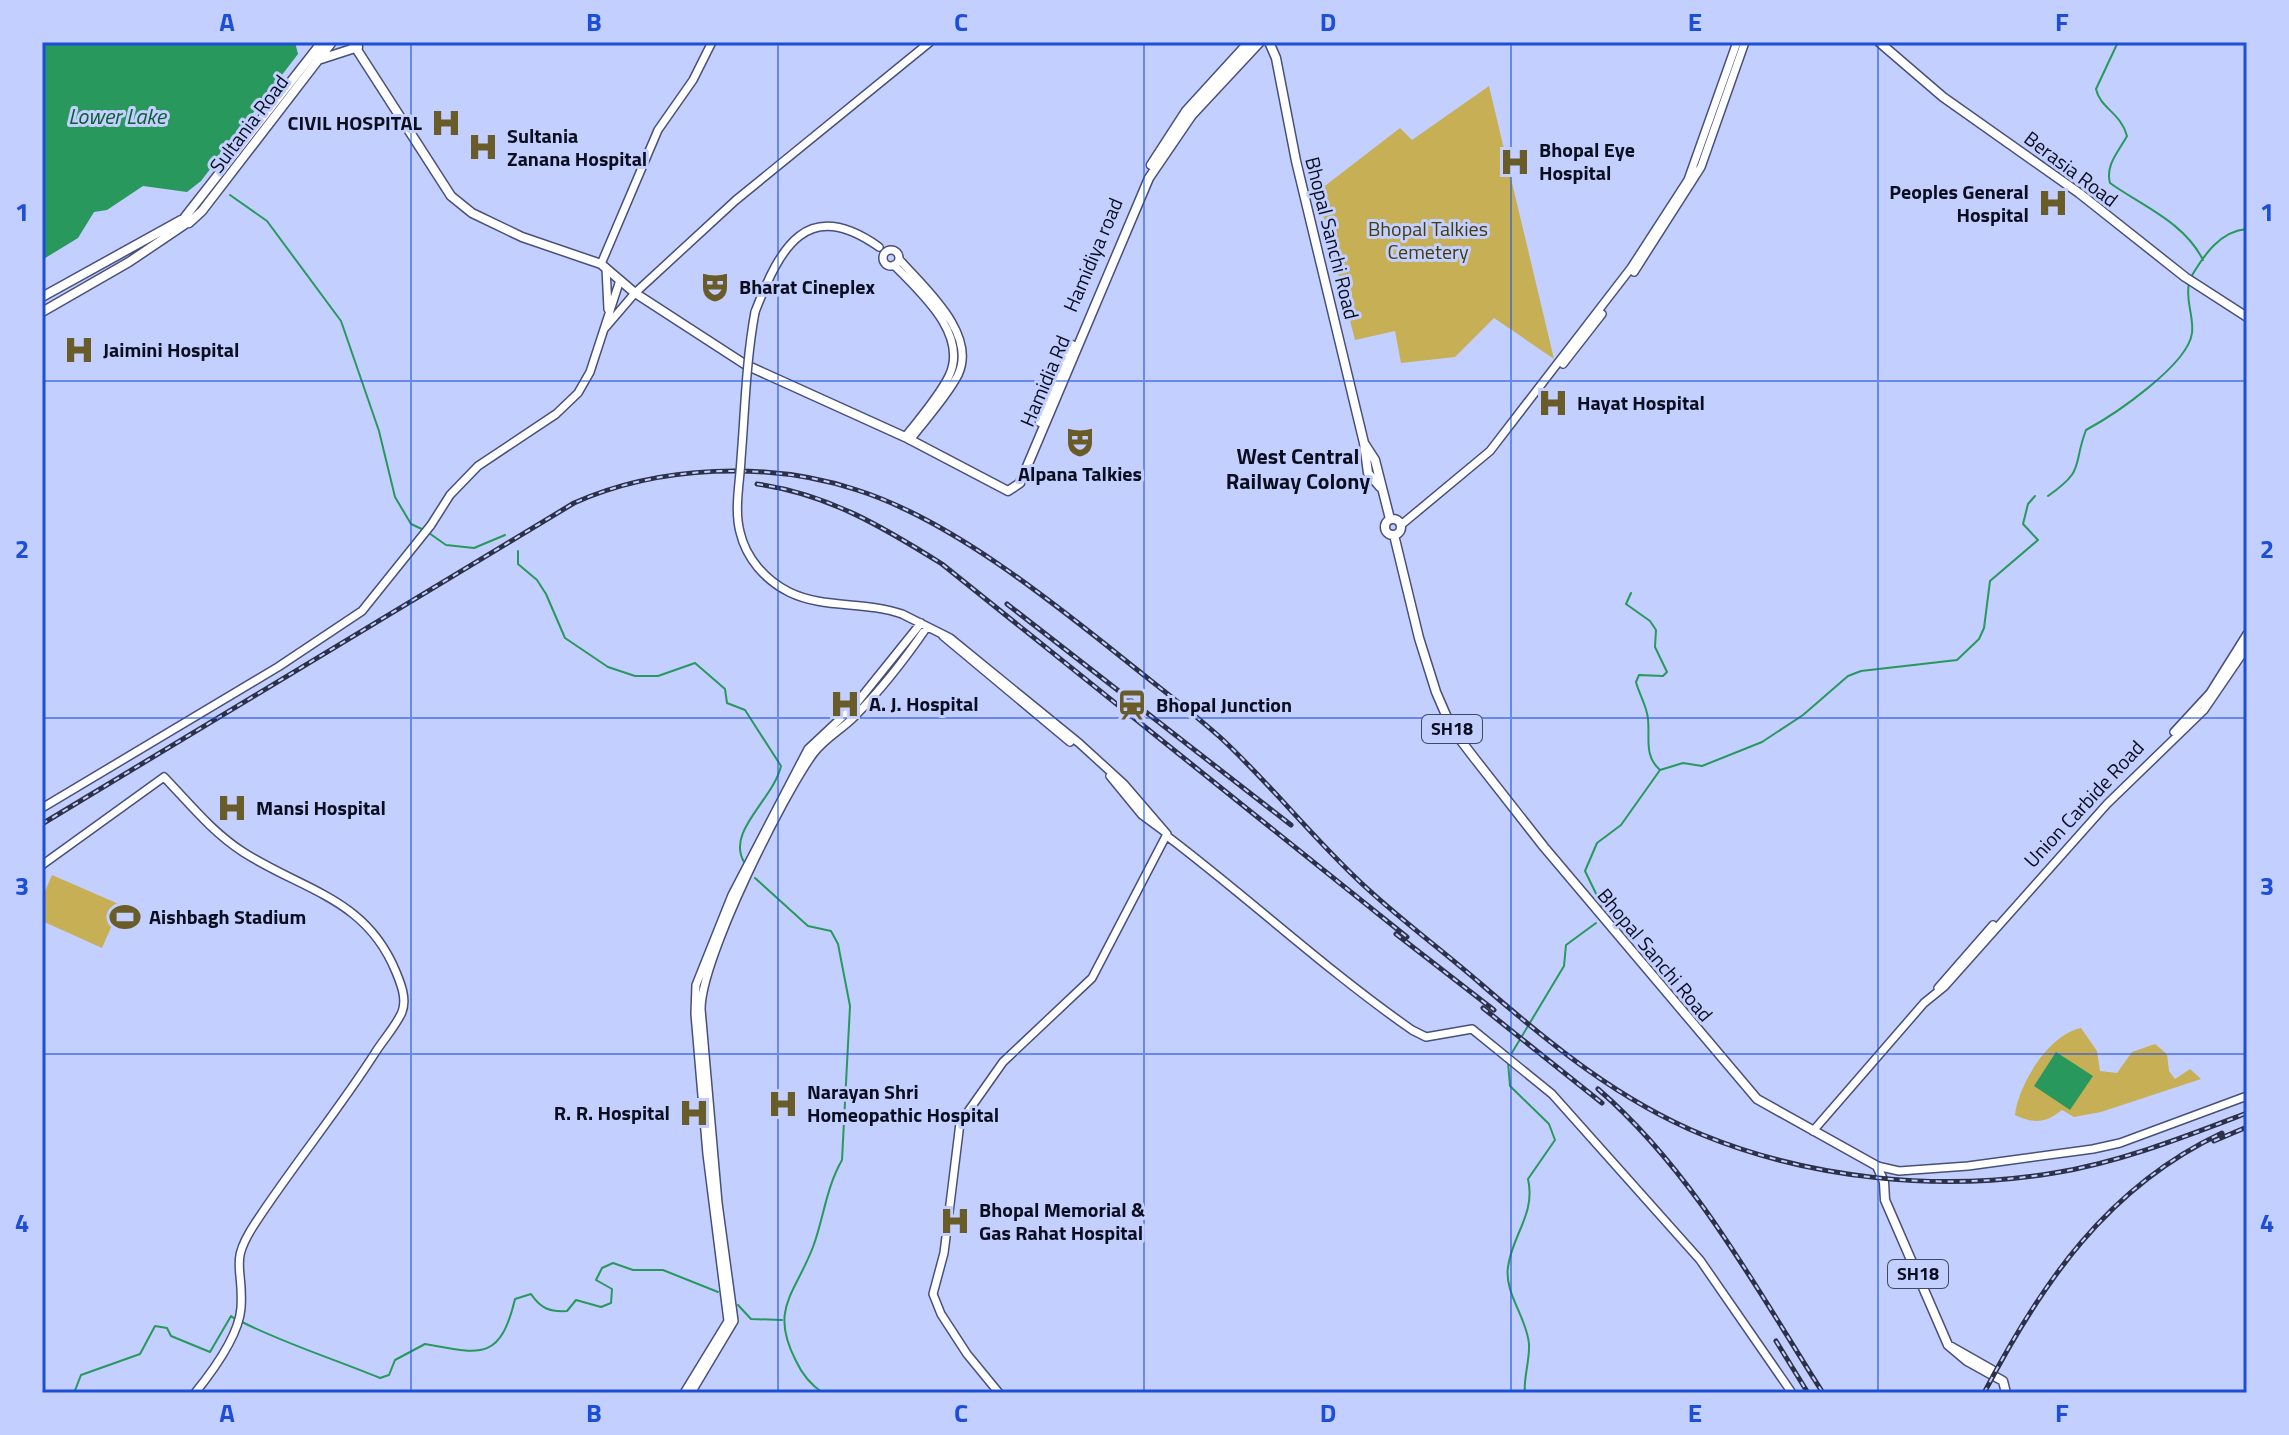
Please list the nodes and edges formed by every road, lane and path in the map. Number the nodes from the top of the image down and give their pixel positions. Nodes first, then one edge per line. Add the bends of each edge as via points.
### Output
1 (322, 42) edge
2 (332, 42) edge
3 (712, 42) edge
4 (930, 42) edge
5 (1249, 42) edge
6 (1260, 42) edge
7 (1737, 42) edge
8 (1745, 42) edge
9 (1879, 42) edge
10 (1886, 42) edge
11 (355, 44) edge
12 (1270, 44) edge
13 (319, 59) junction
14 (185, 221) junction
15 (886, 253) junction
16 (896, 262) junction
17 (604, 266) junction
18 (2187, 275) junction
19 (620, 280) junction
20 (1621, 285) junction
21 (635, 293) junction
22 (42, 297) edge
23 (42, 312) edge
24 (611, 313) junction
25 (2247, 314) edge
26 (1051, 401) junction
27 (908, 439) junction
28 (994, 483) junction
29 (1390, 519) junction
30 (1401, 525) junction
31 (1394, 535) junction
32 (924, 625) junction
33 (2247, 634) edge
34 (2247, 647) edge
35 (899, 661) junction
36 (42, 808) edge
37 (1166, 834) junction
38 (42, 865) edge
39 (1937, 990) junction
40 (2247, 1096) edge
41 (1813, 1131) junction
42 (1877, 1166) junction
43 (1951, 1348) junction
44 (195, 1393) edge
45 (684, 1393) edge
46 (691, 1393) edge
47 (999, 1393) edge
48 (1792, 1393) edge
49 (2008, 1393) edge

1 - 14 main road, Sultania Road
2 - 13 main road, Sultania Road
3 - 17 street via 658,130
4 - 21 street via 736,200
5 - 26 main road, Hamidiya road via 1196,98 1155,157
6 - 26 main road, Hamidia Rd via 1192,115 1149,178
7 - 20 street via 1688,180
8 - 20 street via 1701,167
9 - 18 main road, Berasia Road via 1943,97
10 - 18 main road, Berasia Road via 1947,93 2082,188
11 - 13 main road
11 - 17 main road via 451,196 472,213 522,237
12 - 29 main road, Bhopal Sanchi Road via 1364,443 1375,460
13 - 14 main road, Sultania Road
14 - 22 main road, Sultania Road
14 - 23 main road, Sultania Road
15 - 16 street via 896,252
15 - 16 street via 887,265
15 - 32 street, bridge via 857,232 837,225 816,227 796,239 769,278 749,344 740,532 766,577 798,596 867,604
16 - 27 street via 940,316 953,347 955,371
17 - 19 main road
17 - 24 street
18 - 25 main road, Berasia Road
19 - 21 main road
19 - 24 street
20 - 30 street via 1490,451
21 - 24 street
21 - 27 main road via 746,365
24 - 36 street via 578,393 478,466 362,611
26 - 28 main road, Hamidiya road via 1016,480 1009,486
26 - 28 main road, Hamidia Rd via 1020,483 1012,491
27 - 28 main road
29 - 30 main road
29 - 31 main road, Bhopal Sanchi Road via 1385,530
30 - 31 main road
31 - 41 main road, Bhopal Sanchi Road / SH18 via 1425,660 1452,729 1577,888 1757,1099
32 - 35 street
32 - 37 street via 1064,735
33 - 39 street, Union Carbide Road via 2197,709 2100,807
34 - 39 street, Union Carbide Road via 2204,710 2107,804
35 - 45 street via 808,749 732,895 696,985 707,1154 728,1321
35 - 46 street via 858,713 819,747 798,778 703,984 718,1203 734,1321
37 - 47 street via 1092,978 1003,1062 960,1123 944,1253 933,1294 967,1354
37 - 48 street via 1412,1030 1426,1037 1472,1029 1552,1094 1700,1260
38 - 44 street via 164,777 242,852 338,900 360,918 384,944 405,997 402,1012 237,1256 241,1310
39 - 41 street, Union Carbide Road
40 - 42 street via 2093,1149 1968,1166 1899,1171
41 - 42 main road, Bhopal Sanchi Road / SH18
42 - 43 main road, SH18 via 1885,1200
43 - 49 main road via 2003,1381
43 - 49 main road via 1996,1372 2010,1384

